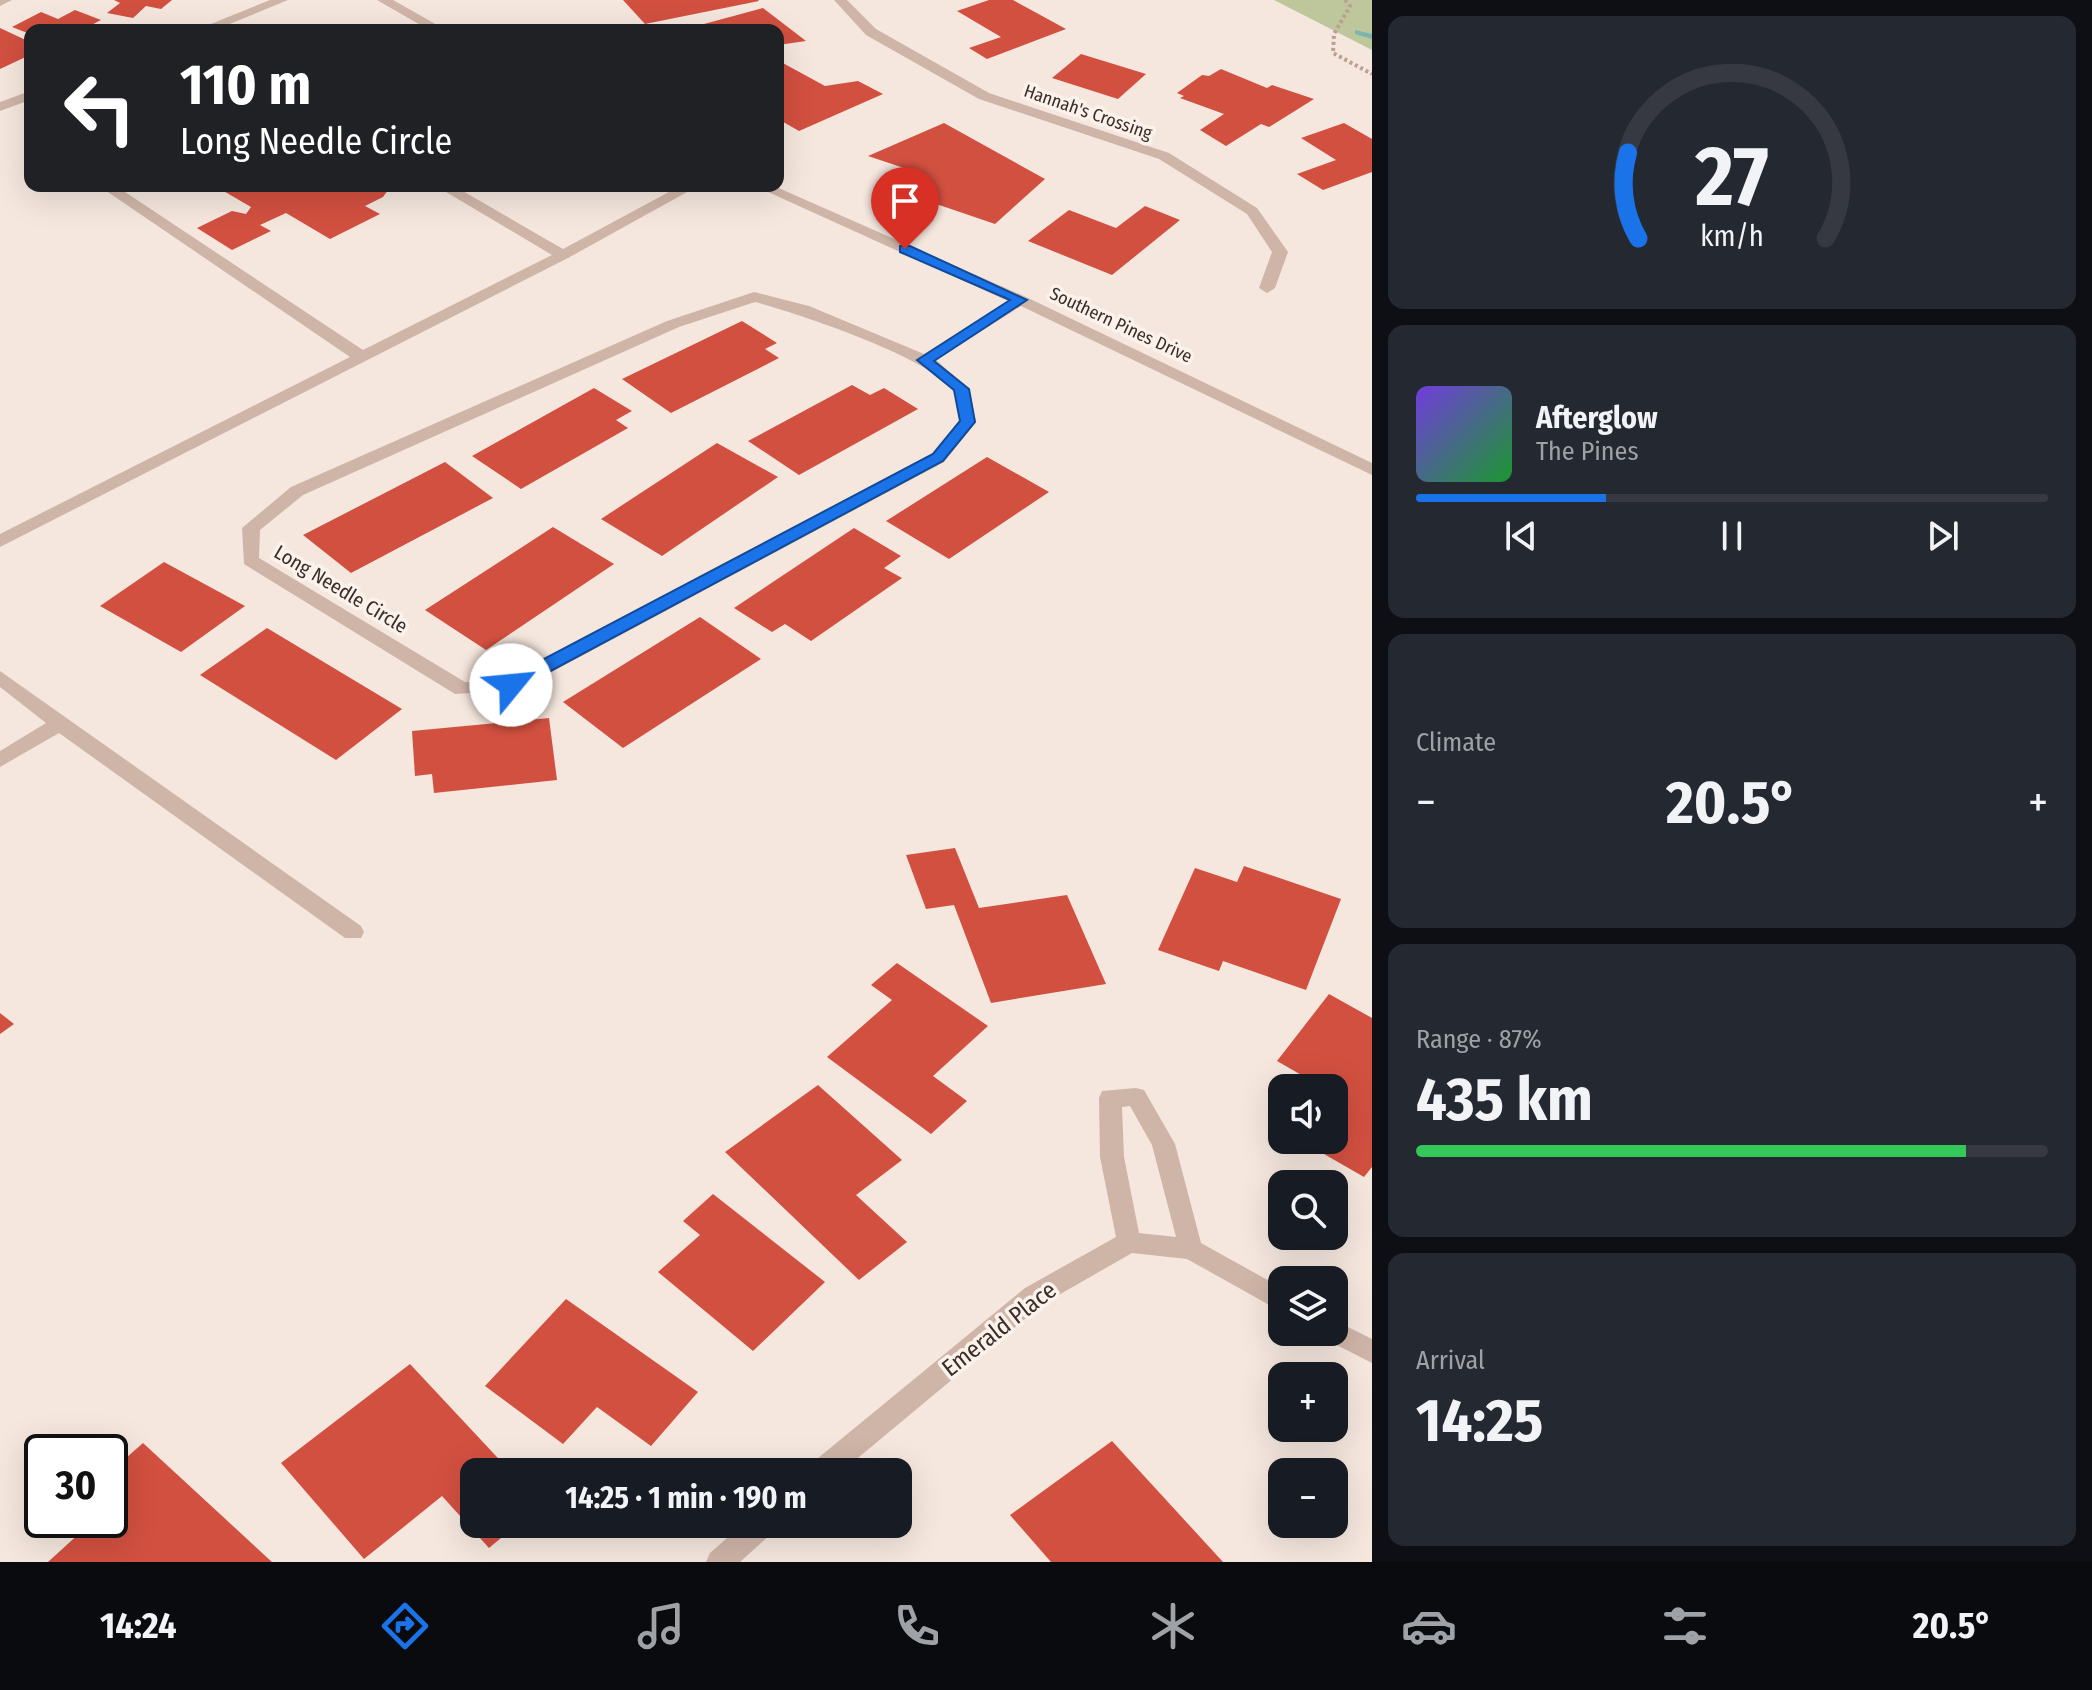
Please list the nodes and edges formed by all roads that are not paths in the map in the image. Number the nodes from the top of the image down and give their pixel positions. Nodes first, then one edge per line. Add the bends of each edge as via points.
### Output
1 (6, 0) edge
2 (282, 0) edge
3 (383, 0) edge
4 (840, 0) edge
5 (0, 2) edge
6 (219, 24) edge
7 (428, 24) edge
8 (24, 97) edge
9 (0, 107) edge
10 (115, 192) edge
11 (453, 192) edge
12 (680, 192) edge
13 (776, 192) edge
14 (563, 255) junction
15 (1267, 288) dead end
16 (1020, 300) junction
17 (362, 357) junction
18 (925, 360) junction
19 (1372, 470) edge
20 (0, 541) edge
21 (0, 677) edge
22 (60, 724) junction
23 (0, 760) edge
24 (353, 932) dead end
25 (1129, 1242) junction
26 (1191, 1249) junction
27 (1268, 1293) edge
28 (1348, 1339) edge
29 (1372, 1352) edge
30 (838, 1458) edge
31 (747, 1538) edge
32 (720, 1562) edge

1 - 5 street
2 - 6 street
3 - 7 street
4 - 15 street, Hannah's Crossing via 871,32 984,96 1164,156 1252,211 1280,252
8 - 9 street
10 - 17 street
11 - 14 street
12 - 14 street
13 - 16 street, Southern Pines Drive
14 - 17 street
16 - 18 street
16 - 19 street, Southern Pines Drive
17 - 20 street
18 - 18 street, Long Needle Circle via 961,389 968,422 938,458 511,685 462,689 250,560 251,528 297,491 673,324 754,297 803,309
21 - 22 street
22 - 23 street
22 - 24 street
25 - 26 street
25 - 26 street via 1112,1157 1110,1098 1136,1097 1163,1144
25 - 30 street, Emerald Place via 1034,1296
26 - 27 street
28 - 29 street
31 - 32 street

